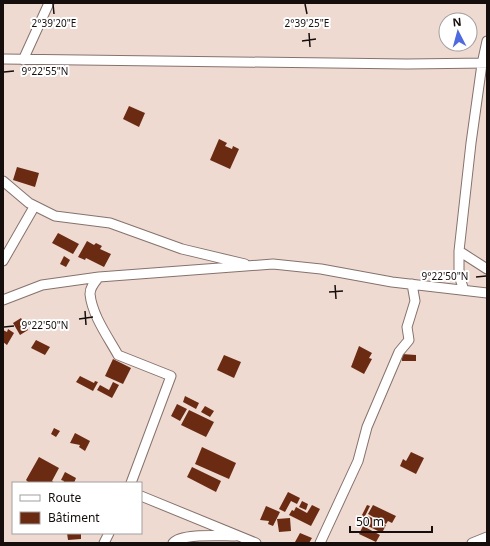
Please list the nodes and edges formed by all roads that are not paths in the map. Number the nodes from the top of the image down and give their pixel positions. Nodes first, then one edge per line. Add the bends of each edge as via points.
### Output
1 (49, 3) edge
2 (487, 42) edge
3 (3, 60) edge
4 (23, 60) junction
5 (484, 63) edge
6 (3, 181) edge
7 (34, 207) junction
8 (458, 251) junction
9 (3, 261) edge
10 (254, 266) junction
11 (487, 269) edge
12 (99, 277) junction
13 (412, 284) junction
14 (464, 290) junction
15 (487, 293) edge
16 (3, 300) edge
17 (131, 482) edge
18 (142, 496) edge
19 (108, 534) edge
20 (238, 536) junction
21 (487, 537) edge
22 (104, 543) edge
23 (173, 543) edge
24 (256, 543) edge
25 (320, 543) edge
26 (472, 543) edge

1 - 4 street
2 - 5 street
3 - 4 street
4 - 5 street
5 - 8 street via 470,143
6 - 7 street
7 - 9 street
7 - 10 street via 55,216 110,223 182,249
8 - 11 street
8 - 14 street via 459,276
10 - 12 street
10 - 13 street via 295,266
12 - 16 street via 42,285
12 - 17 street via 90,293 95,311 118,355 171,376
13 - 14 street
13 - 25 street via 415,301 407,326 409,340 399,352 367,427 358,461
14 - 15 street
18 - 20 street
19 - 22 street
20 - 23 street via 192,537 175,540
20 - 24 street
21 - 26 street

